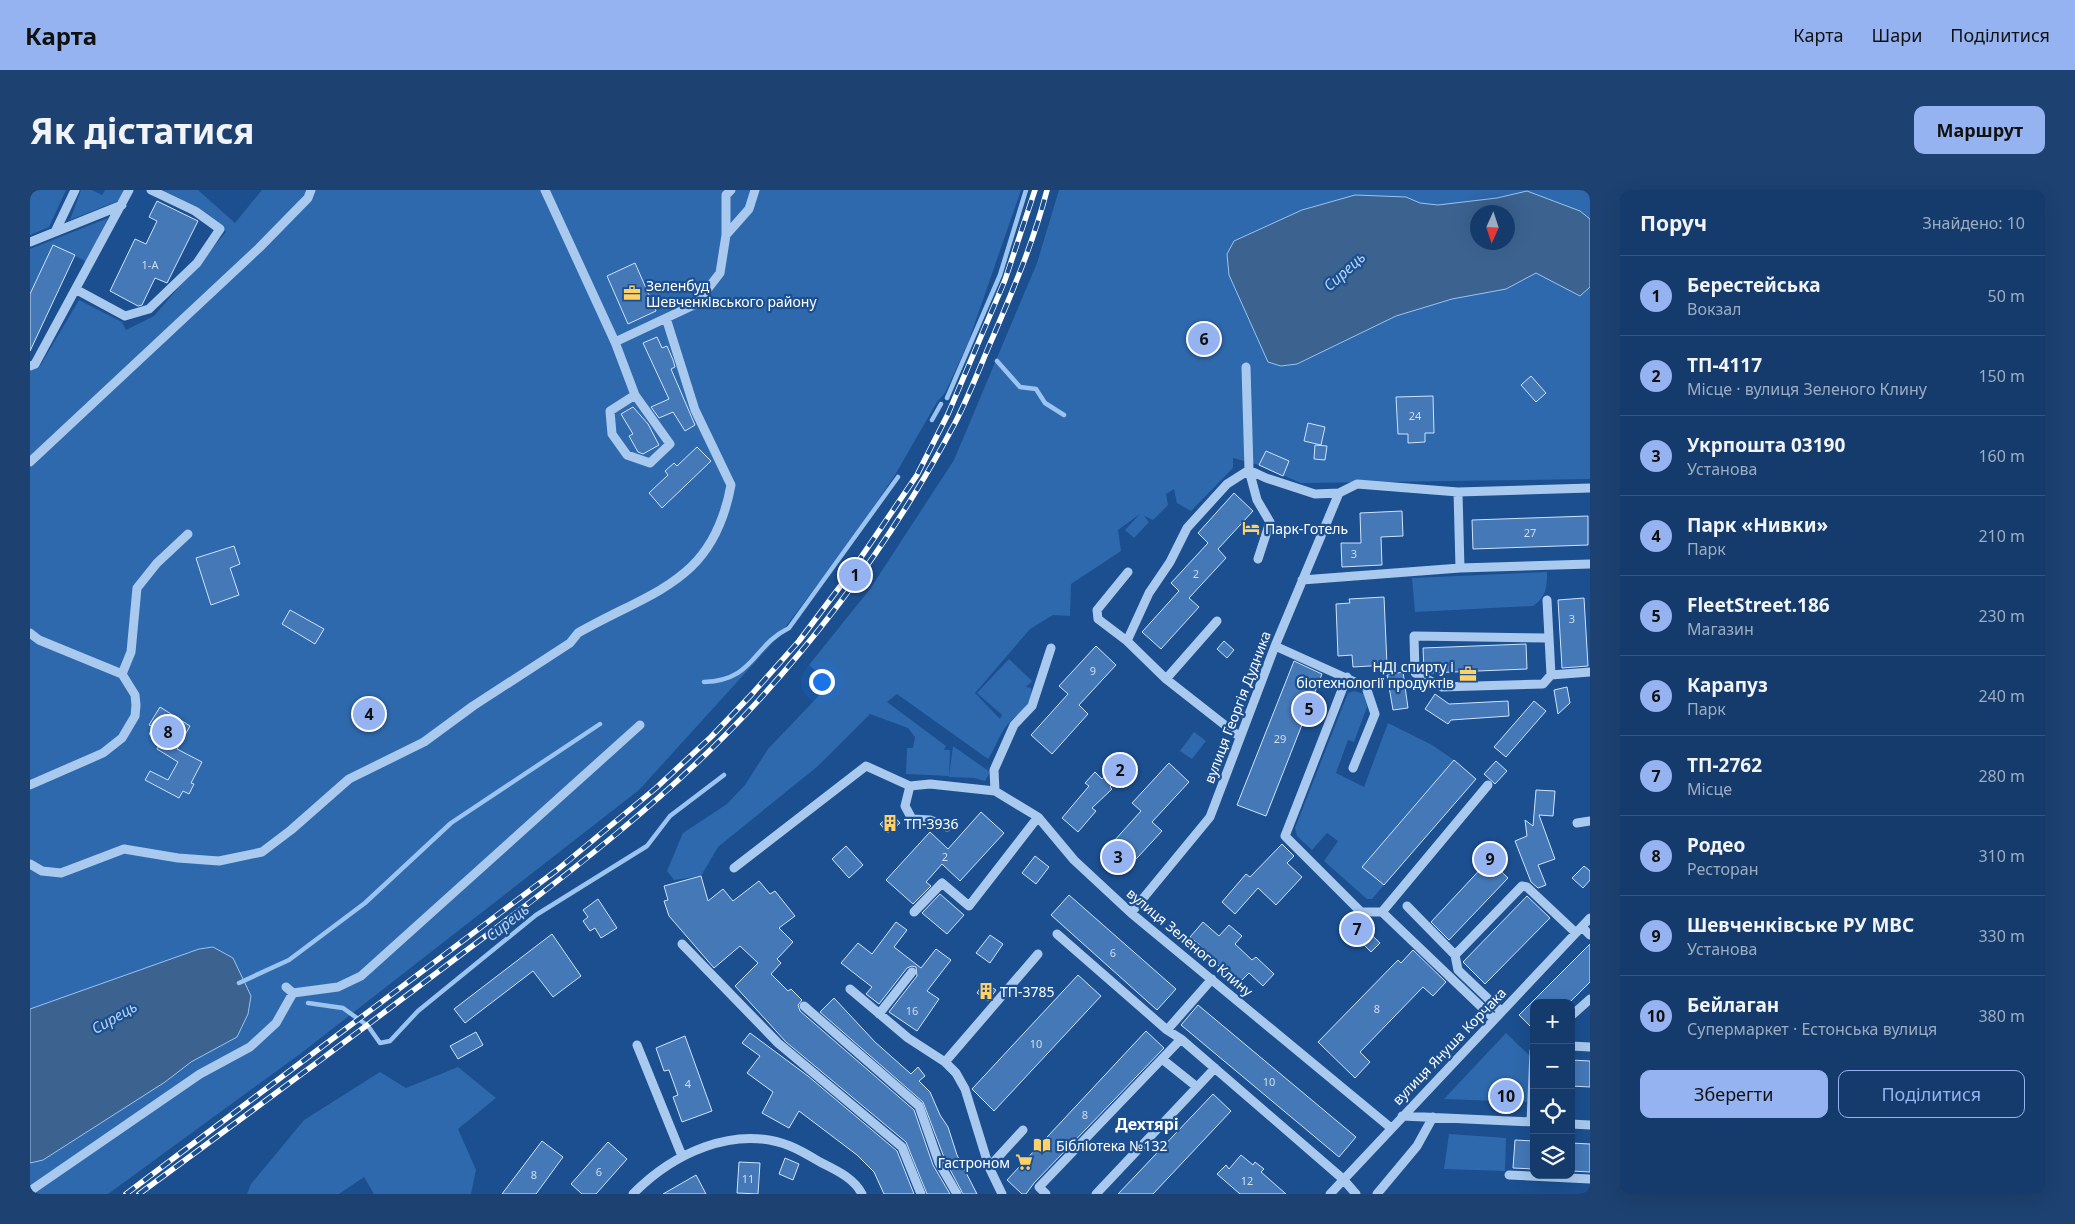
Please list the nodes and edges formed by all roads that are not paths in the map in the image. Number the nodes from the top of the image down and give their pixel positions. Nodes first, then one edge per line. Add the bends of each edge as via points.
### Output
1 (75, 190) edge
2 (129, 190) edge
3 (151, 190) edge
4 (311, 190) edge
5 (545, 190) edge
6 (732, 190) edge
7 (755, 190) edge
8 (122, 205) junction
9 (55, 232) junction
10 (726, 235) junction
11 (30, 242) edge
12 (77, 290) junction
13 (666, 318) junction
14 (615, 342) junction
15 (30, 366) edge
16 (1246, 367) dead end
17 (635, 395) junction
18 (30, 462) edge
19 (1249, 470) junction
20 (1590, 488) edge
21 (1458, 492) junction
22 (1339, 493) junction
23 (188, 534) dead end
24 (1258, 559) dead end
25 (1590, 564) edge
26 (1460, 568) junction
27 (1128, 572) dead end
28 (1302, 580) junction
29 (1547, 600) dead end
30 (1217, 621) dead end
31 (30, 633) edge
32 (1549, 638) junction
33 (1127, 641) junction
34 (1275, 646) junction
35 (1051, 648) dead end
36 (1590, 672) edge
37 (122, 674) junction
38 (1551, 675) junction
39 (1347, 677) junction
40 (1166, 679) junction
41 (640, 725) dead end
42 (1240, 737) junction
43 (1353, 768) dead end
44 (30, 785) edge
45 (1488, 785) dead end
46 (910, 786) junction
47 (995, 790) junction
48 (1038, 817) junction
49 (1590, 821) edge
50 (1577, 823) dead end
51 (947, 828) dead end
52 (30, 864) edge
53 (734, 868) dead end
54 (1407, 906) dead end
55 (914, 912) dead end
56 (1382, 912) junction
57 (1131, 913) junction
58 (1590, 918) edge
59 (1579, 930) junction
60 (1057, 934) dead end
61 (1590, 935) edge
62 (682, 944) dead end
63 (1038, 954) dead end
64 (1455, 955) junction
65 (912, 972) dead end
66 (1212, 979) junction
67 (850, 989) dead end
68 (1590, 998) edge
69 (804, 1006) dead end
70 (1502, 1012) junction
71 (1575, 1012) edge
72 (879, 1014) junction
73 (1494, 1019) junction
74 (1167, 1030) junction
75 (1181, 1039) junction
76 (637, 1045) dead end
77 (1575, 1046) edge
78 (1590, 1048) edge
79 (1162, 1059) junction
80 (945, 1062) junction
81 (1215, 1068) junction
82 (1197, 1087) junction
83 (1402, 1116) junction
84 (1433, 1117) junction
85 (1530, 1122) edge
86 (1575, 1124) edge
87 (1590, 1125) edge
88 (1391, 1128) junction
89 (1023, 1130) dead end
90 (682, 1156) junction
91 (990, 1167) junction
92 (1509, 1175) dead end
93 (1343, 1180) junction
94 (1590, 1180) edge
95 (30, 1191) edge
96 (633, 1194) edge
97 (862, 1194) edge
98 (921, 1194) edge
99 (957, 1194) edge
100 (1002, 1194) edge
101 (1046, 1194) edge
102 (1096, 1194) edge
103 (1330, 1194) edge
104 (1356, 1194) edge
105 (1377, 1194) edge

1 - 9 street
2 - 8 street
3 - 12 street via 195,211 220,229 197,264 149,309 125,316
4 - 18 street via 308,198 259,248
5 - 14 street
6 - 10 street via 726,195
7 - 10 street via 749,209
8 - 9 street
8 - 12 street
9 - 11 street
10 - 13 street via 720,273 696,304
12 - 15 street via 35,364
13 - 14 street
13 - 52 street via 695,410 731,484 719,530 696,564 669,585 578,633 570,643 424,742 349,779 262,852 219,861 124,849 61,873 42,871
14 - 17 street
16 - 19 street
17 - 17 street via 610,411 612,434 627,455 650,463 670,444
19 - 22 street via 1315,494
19 - 24 street via 1257,500 1270,522
19 - 33 street via 1227,484 1187,528 1149,593
20 - 21 street
21 - 22 street via 1357,484
21 - 26 street
22 - 28 street, вулиця Георгія Дудника
23 - 37 street via 157,562 137,588 131,652
25 - 26 street
26 - 28 street
27 - 33 street via 1096,610 1098,619
28 - 34 street, вулиця Георгія Дудника
29 - 32 street
30 - 40 street
31 - 37 street via 39,640
32 - 38 street
32 - 38 street via 1414,636 1415,673 1442,687 1543,684
33 - 40 street
34 - 39 street
34 - 42 street, вулиця Георгія Дудника
35 - 47 street via 1032,706 1014,725 994,770
36 - 38 street
37 - 44 street via 135,695 136,705 122,738 82,764
39 - 43 street via 1366,687 1375,714
39 - 56 street via 1285,836 1362,912
40 - 42 street
41 - 95 street via 360,976 338,987 290,990 276,1022 250,1047 200,1074
42 - 57 street, вулиця Георгія Дудника via 1210,817
45 - 56 street
46 - 47 street, вулиця Зеленого Клину via 930,784
46 - 51 street via 905,806 912,818 930,820
46 - 53 street via 866,766
47 - 48 street, вулиця Зеленого Клину
48 - 55 street via 969,906 942,883
48 - 57 street, вулиця Зеленого Клину via 1074,860
49 - 50 street
54 - 64 street
56 - 73 street
57 - 66 street, вулиця Зеленого Клину
58 - 59 street, вулиця Януша Корчака
59 - 61 street
59 - 64 street via 1522,886
59 - 70 street, вулиця Януша Корчака
60 - 74 street
62 - 98 street via 778,1043 902,1147
63 - 80 street
64 - 70 street via 1458,970
65 - 72 street
66 - 74 street
66 - 88 street, вулиця Зеленого Клину
67 - 72 street
68 - 71 street
69 - 99 street via 919,1106 939,1162
70 - 73 street, вулиця Януша Корчака
72 - 80 street
73 - 83 street, вулиця Януша Корчака
74 - 75 street
75 - 79 street
75 - 81 street
76 - 90 street
77 - 78 street
79 - 82 street
79 - 101 street via 1039,1187
80 - 91 street via 956,1073 964,1089
81 - 82 street
81 - 93 street
82 - 102 street
83 - 84 street
83 - 88 street, вулиця Януша Корчака
84 - 85 street
84 - 105 street via 1418,1146
86 - 87 street
88 - 93 street, вулиця Януша Корчака
89 - 91 street
90 - 96 street via 650,1177
90 - 97 street via 730,1141 760,1139 789,1145 839,1172
91 - 100 street
92 - 94 street
93 - 103 street, вулиця Януша Корчака
93 - 104 street

